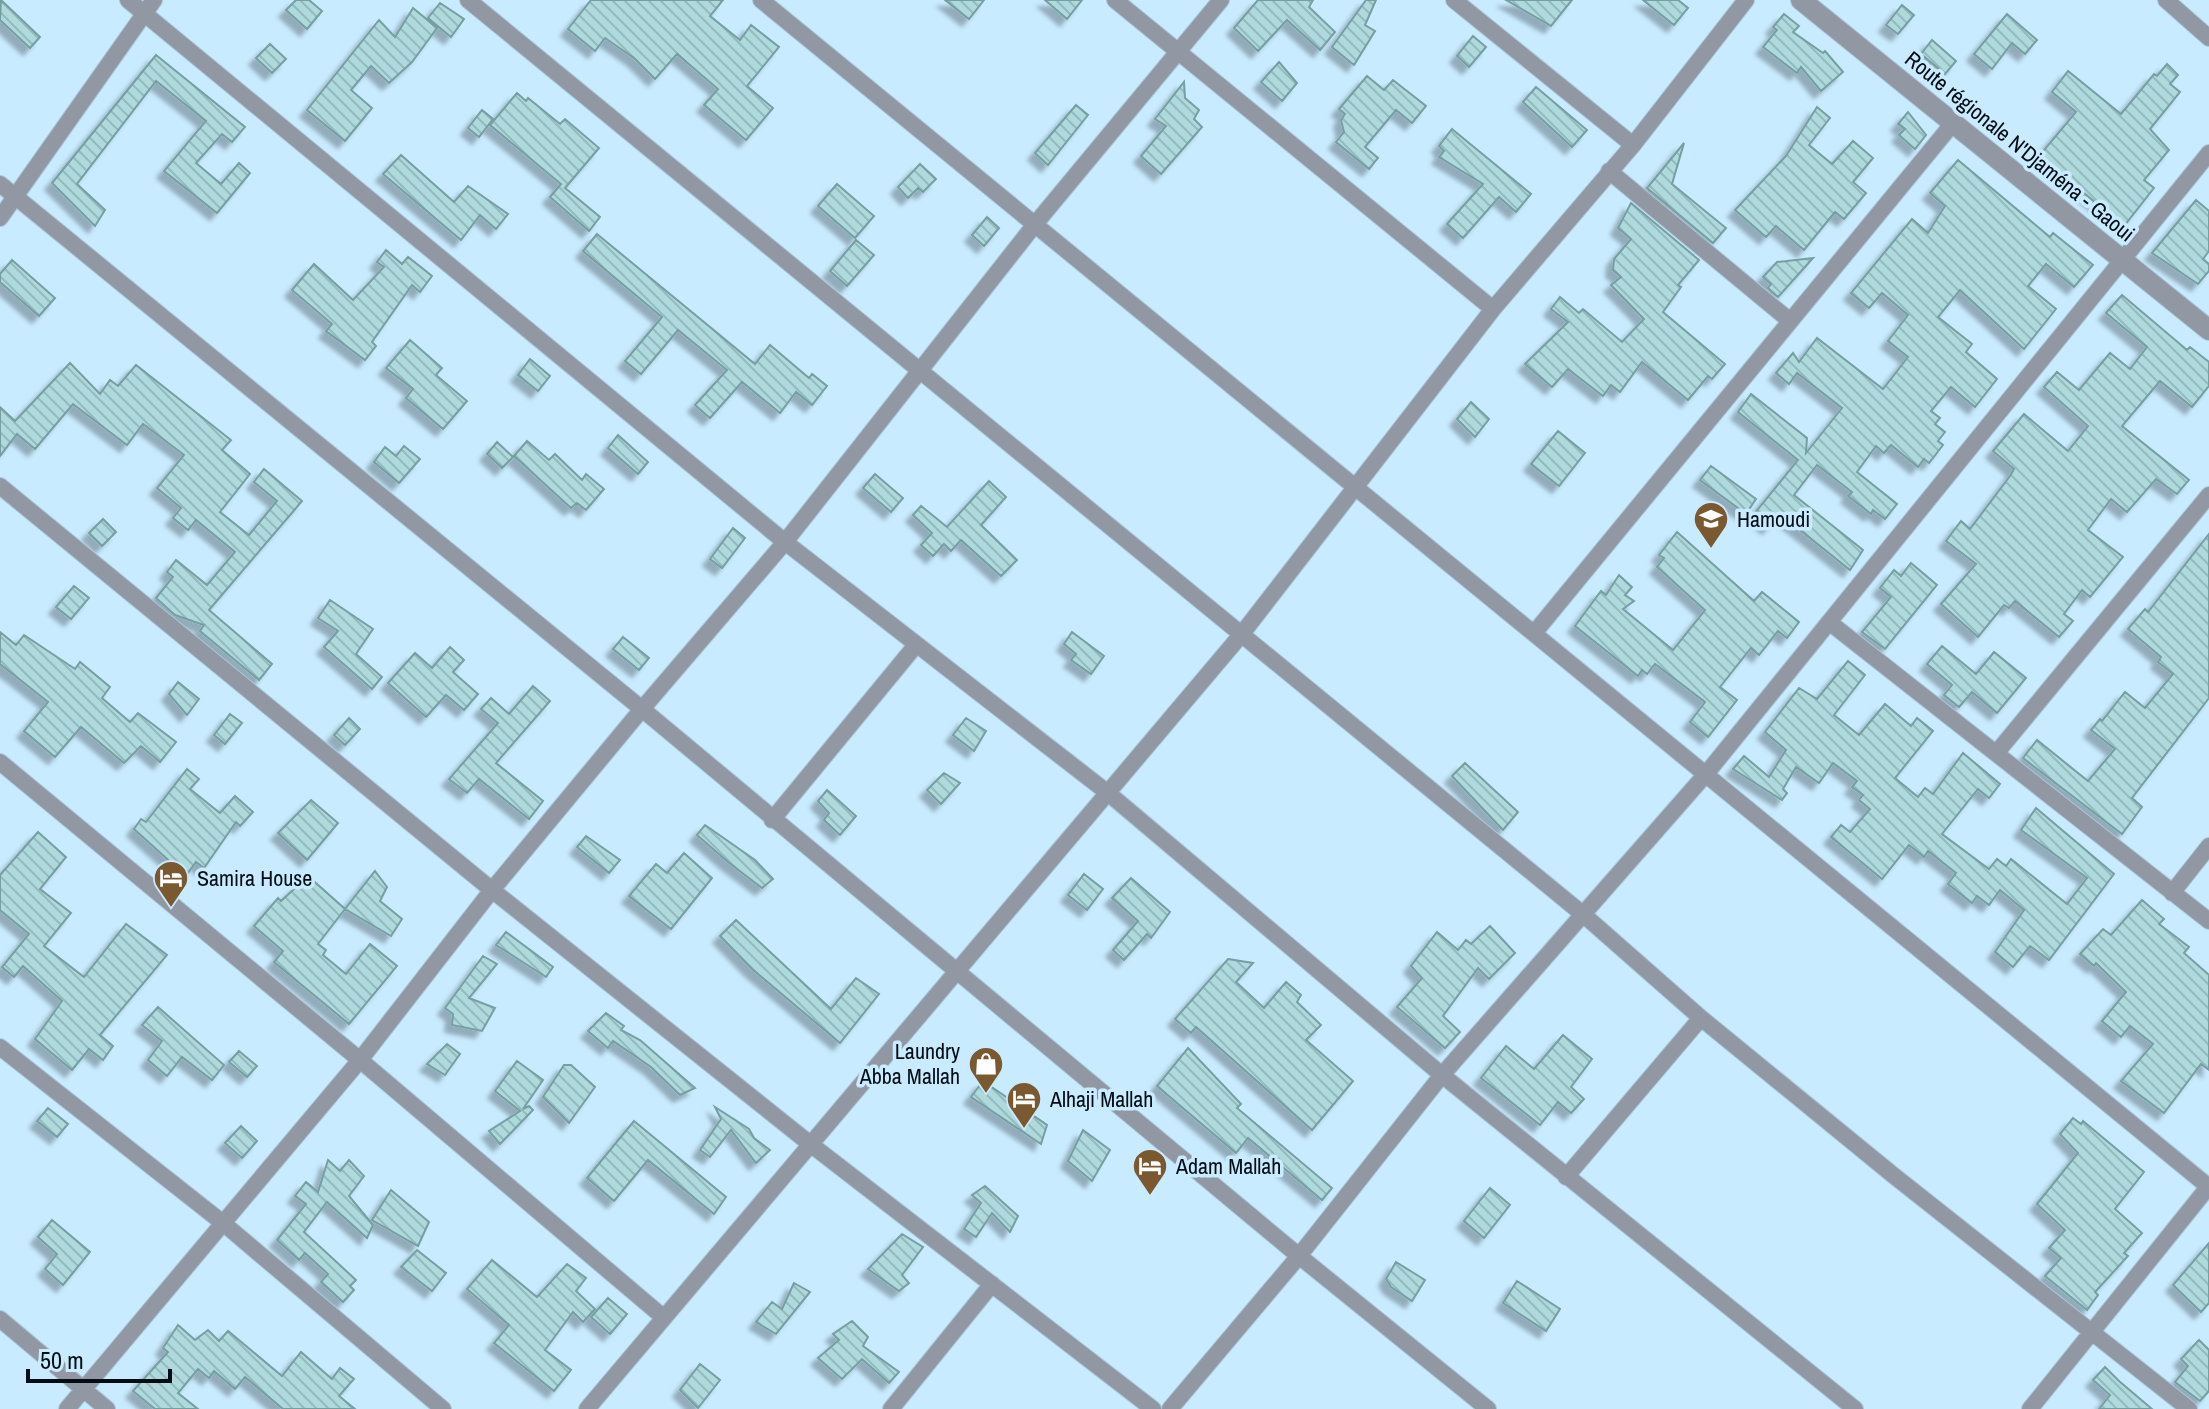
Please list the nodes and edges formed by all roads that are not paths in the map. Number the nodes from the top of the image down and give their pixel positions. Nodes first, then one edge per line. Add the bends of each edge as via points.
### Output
1 (128, 0) edge
2 (468, 0) edge
3 (761, 0) edge
4 (1115, 0) edge
5 (1221, 0) edge
6 (1454, 0) edge
7 (1746, 0) edge
8 (1801, 0) edge
9 (2166, 0) edge
10 (149, 6) edge
11 (2209, 38) edge
12 (1179, 52) junction
13 (1954, 122) junction
14 (1633, 145) junction
15 (2209, 153) edge
16 (1609, 171) junction
17 (0, 184) edge
18 (16, 197) junction
19 (0, 218) edge
20 (1036, 223) junction
21 (2122, 260) junction
22 (1493, 309) junction
23 (1789, 320) junction
24 (2209, 330) edge
25 (919, 369) junction
26 (1355, 485) junction
27 (0, 486) edge
28 (2209, 495) edge
29 (785, 542) junction
30 (1829, 622) junction
31 (1535, 632) junction
32 (1241, 635) junction
33 (916, 645) junction
34 (642, 709) junction
35 (1998, 751) junction
36 (0, 762) edge
37 (1706, 774) junction
38 (1108, 793) junction
39 (772, 820) junction
40 (2209, 846) edge
41 (492, 890) junction
42 (2172, 893) junction
43 (1585, 916) junction
44 (2209, 921) edge
45 (956, 972) junction
46 (1701, 1018) junction
47 (0, 1047) edge
48 (360, 1060) junction
49 (1442, 1075) junction
50 (809, 1143) junction
51 (1566, 1177) junction
52 (2209, 1187) edge
53 (223, 1223) junction
54 (1299, 1256) junction
55 (992, 1284) junction
56 (663, 1317) junction
57 (0, 1319) edge
58 (2093, 1331) junction
59 (83, 1390) junction
60 (67, 1409) edge
61 (107, 1409) edge
62 (443, 1409) edge
63 (587, 1409) edge
64 (891, 1409) edge
65 (1153, 1409) edge
66 (1170, 1409) edge
67 (1488, 1409) edge
68 (1855, 1409) edge
69 (2030, 1409) edge
70 (2189, 1409) edge

1 - 10 street
2 - 25 street
3 - 20 street
4 - 12 street
5 - 12 street
6 - 14 street
7 - 14 street
8 - 13 street, Route régionale N'Djaména - Gaoui
9 - 11 street
10 - 18 street
10 - 29 street
12 - 20 street
12 - 22 street
13 - 21 street, Route régionale N'Djaména - Gaoui
13 - 23 street
14 - 16 street
15 - 21 street
16 - 22 street
16 - 23 street
17 - 18 street
18 - 19 street
18 - 34 street
20 - 25 street
20 - 26 street
21 - 24 street, Route régionale N'Djaména - Gaoui
21 - 30 street
22 - 26 street
23 - 31 street
25 - 29 street
25 - 32 street
26 - 31 street
26 - 32 street
27 - 41 street
28 - 35 street
29 - 33 street
29 - 34 street
30 - 35 street
30 - 37 street
31 - 37 street
32 - 38 street
32 - 43 street
33 - 38 street
33 - 39 street
34 - 39 street
34 - 41 street
35 - 42 street
36 - 48 street
37 - 43 street
37 - 52 street
38 - 45 street
38 - 49 street
39 - 45 street
40 - 42 street
41 - 48 street
41 - 50 street
42 - 44 street
43 - 46 street
43 - 49 street
45 - 50 street
45 - 54 street
46 - 51 street
46 - 58 street
47 - 53 street
48 - 53 street
48 - 56 street
49 - 51 street
49 - 54 street
50 - 55 street
50 - 56 street
51 - 68 street
52 - 58 street
53 - 59 street
53 - 62 street
54 - 66 street
54 - 67 street
55 - 64 street
55 - 65 street
56 - 63 street
57 - 59 street
58 - 69 street
58 - 70 street
59 - 60 street
59 - 61 street

